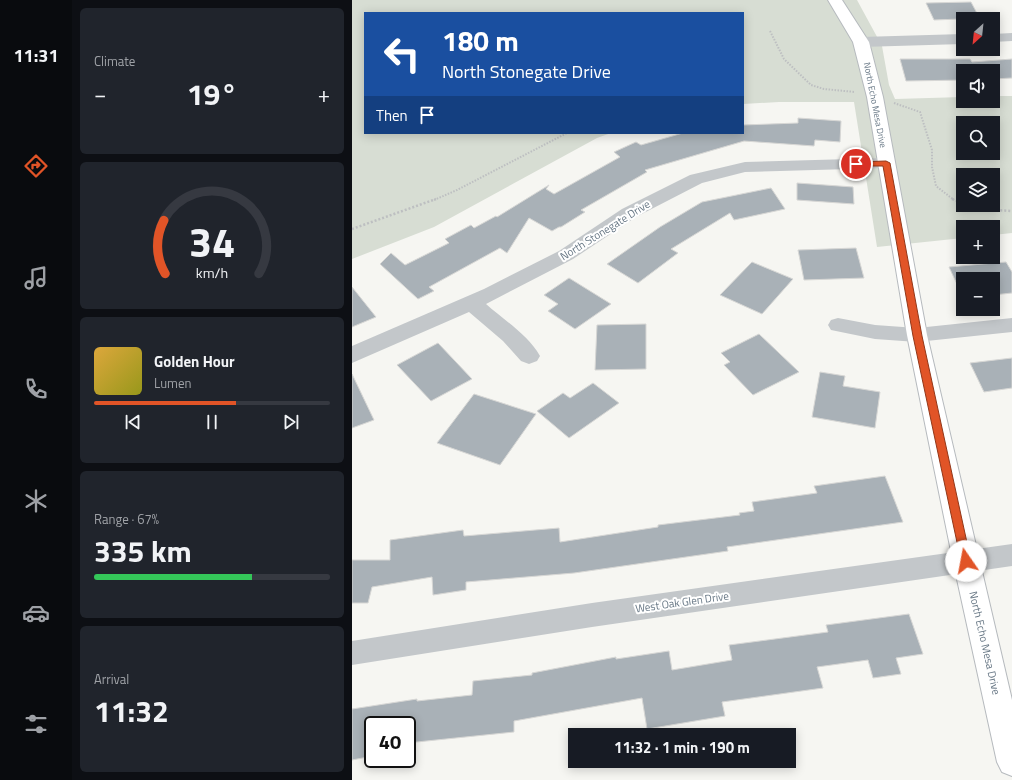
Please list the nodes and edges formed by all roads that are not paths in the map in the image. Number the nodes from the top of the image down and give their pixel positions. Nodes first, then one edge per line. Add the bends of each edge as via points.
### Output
1 (835, 0) edge
2 (1012, 37) edge
3 (1000, 38) edge
4 (956, 39) edge
5 (861, 42) junction
6 (886, 163) junction
7 (470, 302) junction
8 (838, 325) dead end
9 (1012, 325) edge
10 (917, 336) junction
11 (352, 355) edge
12 (529, 356) dead end
13 (1012, 555) edge
14 (966, 561) junction
15 (352, 653) edge
16 (1012, 762) edge

1 - 5 street, North Echo Mesa Drive
2 - 3 street
4 - 5 street
5 - 6 street, North Echo Mesa Drive via 875,97
6 - 7 street, North Stonegate Drive via 745,167 696,179 629,213 566,255 491,294
6 - 10 street, North Echo Mesa Drive
7 - 11 street, North Stonegate Drive
7 - 12 street
8 - 10 street
9 - 10 street
10 - 14 street, North Echo Mesa Drive
13 - 14 street, West Oak Glen Drive
14 - 15 street, West Oak Glen Drive via 592,615
14 - 16 street, North Echo Mesa Drive

